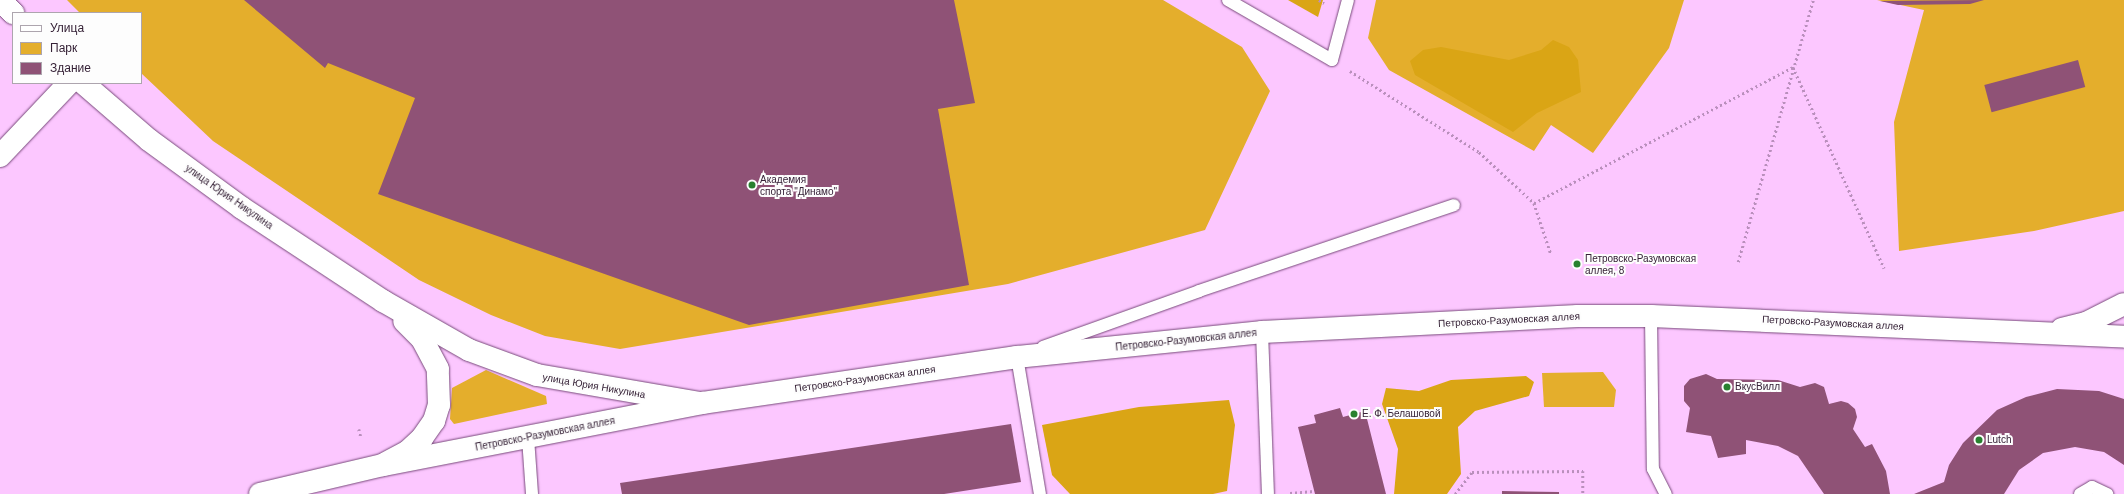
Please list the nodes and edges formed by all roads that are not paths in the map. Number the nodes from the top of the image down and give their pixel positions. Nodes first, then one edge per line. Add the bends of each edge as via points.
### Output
1 (1, 0) edge
2 (1228, 0) edge
3 (1348, 0) edge
4 (12, 12) edge
5 (68, 84) edge
6 (84, 84) edge
7 (0, 156) edge
8 (1454, 205) dead end
9 (383, 300) junction
10 (2124, 304) edge
11 (1651, 316) junction
12 (1262, 332) junction
13 (2040, 334) junction
14 (2124, 337) edge
15 (1017, 357) junction
16 (702, 403) junction
17 (528, 438) junction
18 (383, 465) junction
19 (260, 494) edge
20 (532, 494) edge
21 (1040, 494) edge
22 (1268, 494) edge
23 (1666, 494) edge
24 (2080, 494) edge
25 (2107, 494) edge

1 - 4 street
2 - 3 lane via 1332,60
5 - 7 street
6 - 9 street, улица Юрия Никулина via 149,140 242,208
8 - 15 lane via 1199,290
9 - 16 street, улица Юрия Никулина via 469,350 507,366 590,387
9 - 18 street, улица Юрия Никулина via 422,339 438,369 440,385 434,421 422,438 407,452
10 - 13 street via 2086,323
11 - 12 street, Петровско-Разумовская аллея
11 - 13 street, Петровско-Разумовская аллея via 1788,320
11 - 23 lane via 1653,469
12 - 15 street, Петровско-Разумовская аллея
12 - 22 lane
13 - 14 street, Петровско-Разумовская аллея
15 - 16 street, Петровско-Разумовская аллея
15 - 21 lane
16 - 17 street, Петровско-Разумовская аллея
17 - 18 street, Петровско-Разумовская аллея
17 - 20 lane
18 - 19 street, Петровско-Разумовская аллея
24 - 25 lane via 2092,487

